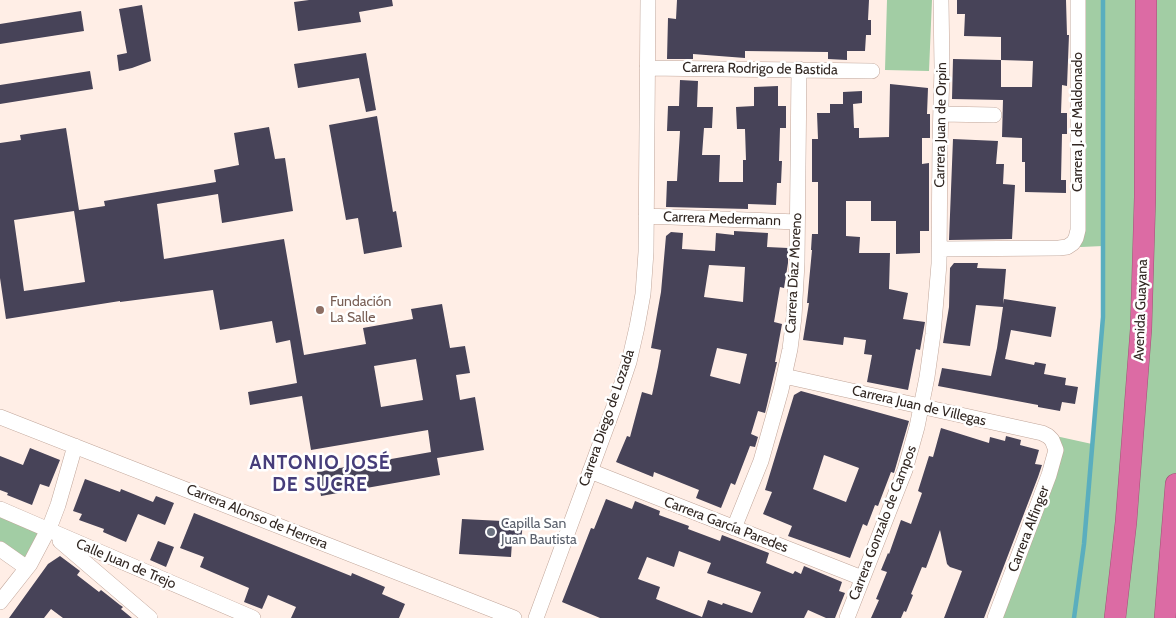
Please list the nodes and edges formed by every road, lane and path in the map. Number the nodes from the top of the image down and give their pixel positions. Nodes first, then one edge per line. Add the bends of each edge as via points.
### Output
1 (648, 0) edge
2 (942, 0) edge
3 (1078, 0) edge
4 (1146, 0) edge
5 (648, 68) junction
6 (798, 69) junction
7 (872, 71) dead end
8 (941, 114) junction
9 (994, 115) dead end
10 (646, 216) junction
11 (797, 222) junction
12 (939, 249) junction
13 (784, 376) junction
14 (921, 407) junction
15 (0, 417) edge
16 (1052, 440) joint
17 (75, 446) junction
18 (590, 471) junction
19 (1176, 484) edge
20 (0, 509) edge
21 (734, 528) junction
22 (48, 531) junction
23 (0, 549) edge
24 (27, 568) junction
25 (862, 578) junction
26 (0, 602) edge
27 (150, 618) edge
28 (253, 618) edge
29 (514, 618) edge
30 (536, 618) edge
31 (847, 618) edge
32 (995, 618) edge
33 (1115, 618) edge
34 (1165, 618) edge

1 - 5 street, Carrera Diego de Lozada
2 - 8 street, Carrera Juan de Orpin
3 - 12 street, Carrera J. de Maldonado via 1078,230 1073,243 1060,248
4 - 33 highway, Avenida Guayana via 1141,329
5 - 6 street, Carrera Rodrigo de Bastida
5 - 10 street, Carrera Diego de Lozada
6 - 7 street, Carrera Rodrigo de Bastida
6 - 11 street, Carrera Díaz Moreno
8 - 9 street
8 - 12 street, Carrera Juan de Orpin
10 - 11 street, Carrera Medermann
10 - 18 street, Carrera Diego de Lozada via 646,260 637,327 616,401
11 - 13 street, Carrera Díaz Moreno via 794,316
12 - 14 street, Carrera Gonzalo de Campos via 933,334
13 - 14 street, Carrera Juan de Villegas
13 - 21 street, Carrera Díaz Moreno via 761,461
14 - 16 street, Carrera Juan de Villegas via 1042,433
14 - 25 street, Carrera Gonzalo de Campos via 905,470
15 - 17 street, Carrera Alonso de Herrera
16 - 32 street, Carrera Alfinger via 1056,450 1049,475
17 - 22 street
17 - 29 street, Carrera Alonso de Herrera
18 - 21 street, Carrera García Paredes
18 - 30 street, Carrera Diego de Lozada
19 - 34 highway
20 - 22 street, Calle Juan de Trejo
21 - 25 street, Carrera García Paredes
22 - 24 street
22 - 27 street
22 - 28 street, Calle Juan de Trejo
23 - 24 street
24 - 26 street
25 - 31 street, Carrera Gonzalo de Campos

